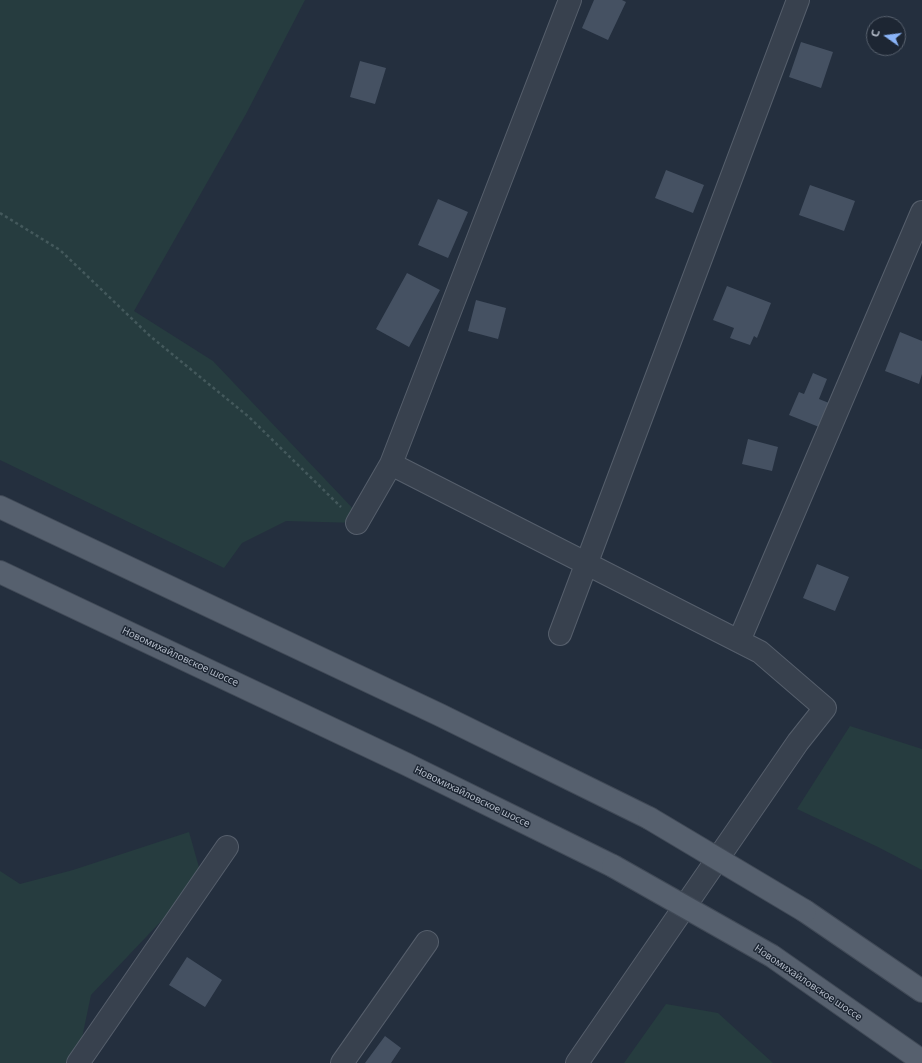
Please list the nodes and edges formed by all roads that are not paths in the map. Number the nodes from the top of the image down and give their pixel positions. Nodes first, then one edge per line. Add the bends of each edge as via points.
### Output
1 (570, 0) edge
2 (798, 0) edge
3 (922, 212) edge
4 (391, 464) junction
5 (0, 507) edge
6 (357, 523) road end
7 (587, 565) junction
8 (0, 572) edge
9 (560, 634) dead end
10 (739, 641) junction
11 (227, 847) dead end
12 (427, 942) dead end
13 (922, 991) edge
14 (922, 1061) edge
15 (78, 1063) edge
16 (342, 1063) edge
17 (577, 1063) edge

1 - 4 street
2 - 7 street
3 - 10 street
4 - 6 street
4 - 7 street
5 - 13 main road, bridge via 426,708 649,818 805,911
7 - 9 street
7 - 10 street
8 - 14 main road, Новомихайловское шоссе, bridge via 406,764 613,866 772,956
10 - 17 street via 760,652 825,708 793,748
11 - 15 street
12 - 16 street

